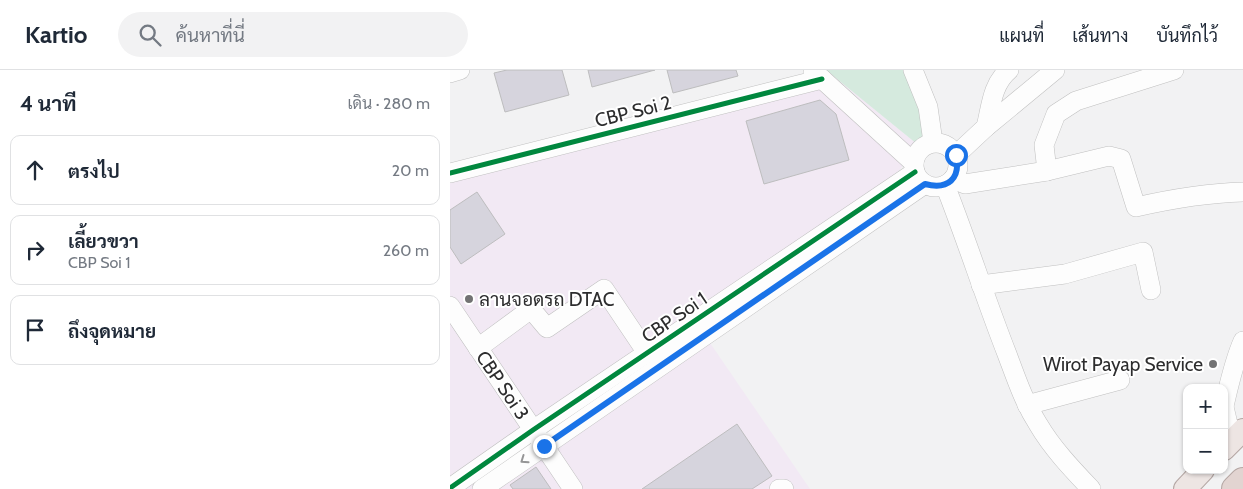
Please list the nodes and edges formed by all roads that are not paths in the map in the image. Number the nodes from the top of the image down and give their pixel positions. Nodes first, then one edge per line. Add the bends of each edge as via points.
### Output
1 (460, 70) edge
2 (913, 70) edge
3 (1055, 70) edge
4 (1174, 70) edge
5 (450, 73) edge
6 (816, 74) edge
7 (1000, 74) edge
8 (986, 127) junction
9 (933, 142) junction
10 (956, 155) junction
11 (1046, 171) junction
12 (450, 173) edge
13 (918, 173) junction
14 (949, 182) junction
15 (1243, 192) edge
16 (771, 280) junction
17 (981, 285) junction
18 (1151, 290) dead end
19 (450, 306) edge
20 (1243, 341) edge
21 (478, 348) junction
22 (647, 353) junction
23 (1120, 380) dead end
24 (1228, 389) edge
25 (1027, 405) junction
26 (1228, 424) edge
27 (533, 430) junction
28 (1235, 438) edge
29 (544, 446) junction
30 (1199, 474) edge
31 (1243, 481) edge
32 (450, 488) edge
33 (482, 489) edge
34 (573, 489) edge
35 (779, 489) edge
36 (784, 489) edge
37 (1091, 489) edge
38 (1184, 489) edge
39 (1235, 489) edge

1 - 5 street
2 - 9 street via 928,107
3 - 8 street
4 - 11 street via 1076,101 1056,114 1044,145
6 - 12 street, CBP Soi 2
6 - 13 street
7 - 8 street
8 - 10 street
9 - 10 street via 948,146
9 - 13 street via 918,152
10 - 14 street via 958,166
11 - 14 street via 964,184
11 - 15 street via 1109,156 1121,159 1136,207
13 - 14 street via 935,187
13 - 16 street, CBP Soi 1
14 - 17 street via 955,210
16 - 22 street, CBP Soi 1
16 - 29 street, CBP Soi 1
17 - 18 street via 1065,274 1143,252
17 - 25 street
19 - 21 street, CBP Soi 3
20 - 24 street
21 - 22 street via 532,309 547,328 604,289
21 - 27 street, CBP Soi 3
22 - 27 street, CBP Soi 1
23 - 25 street
25 - 37 street via 1059,454
26 - 28 street
27 - 29 street, CBP Soi 3
27 - 32 street, CBP Soi 1
29 -> 33 street, CBP Soi 1
29 - 34 street, CBP Soi 3
30 - 38 main road
31 - 39 highway
35 - 36 street

